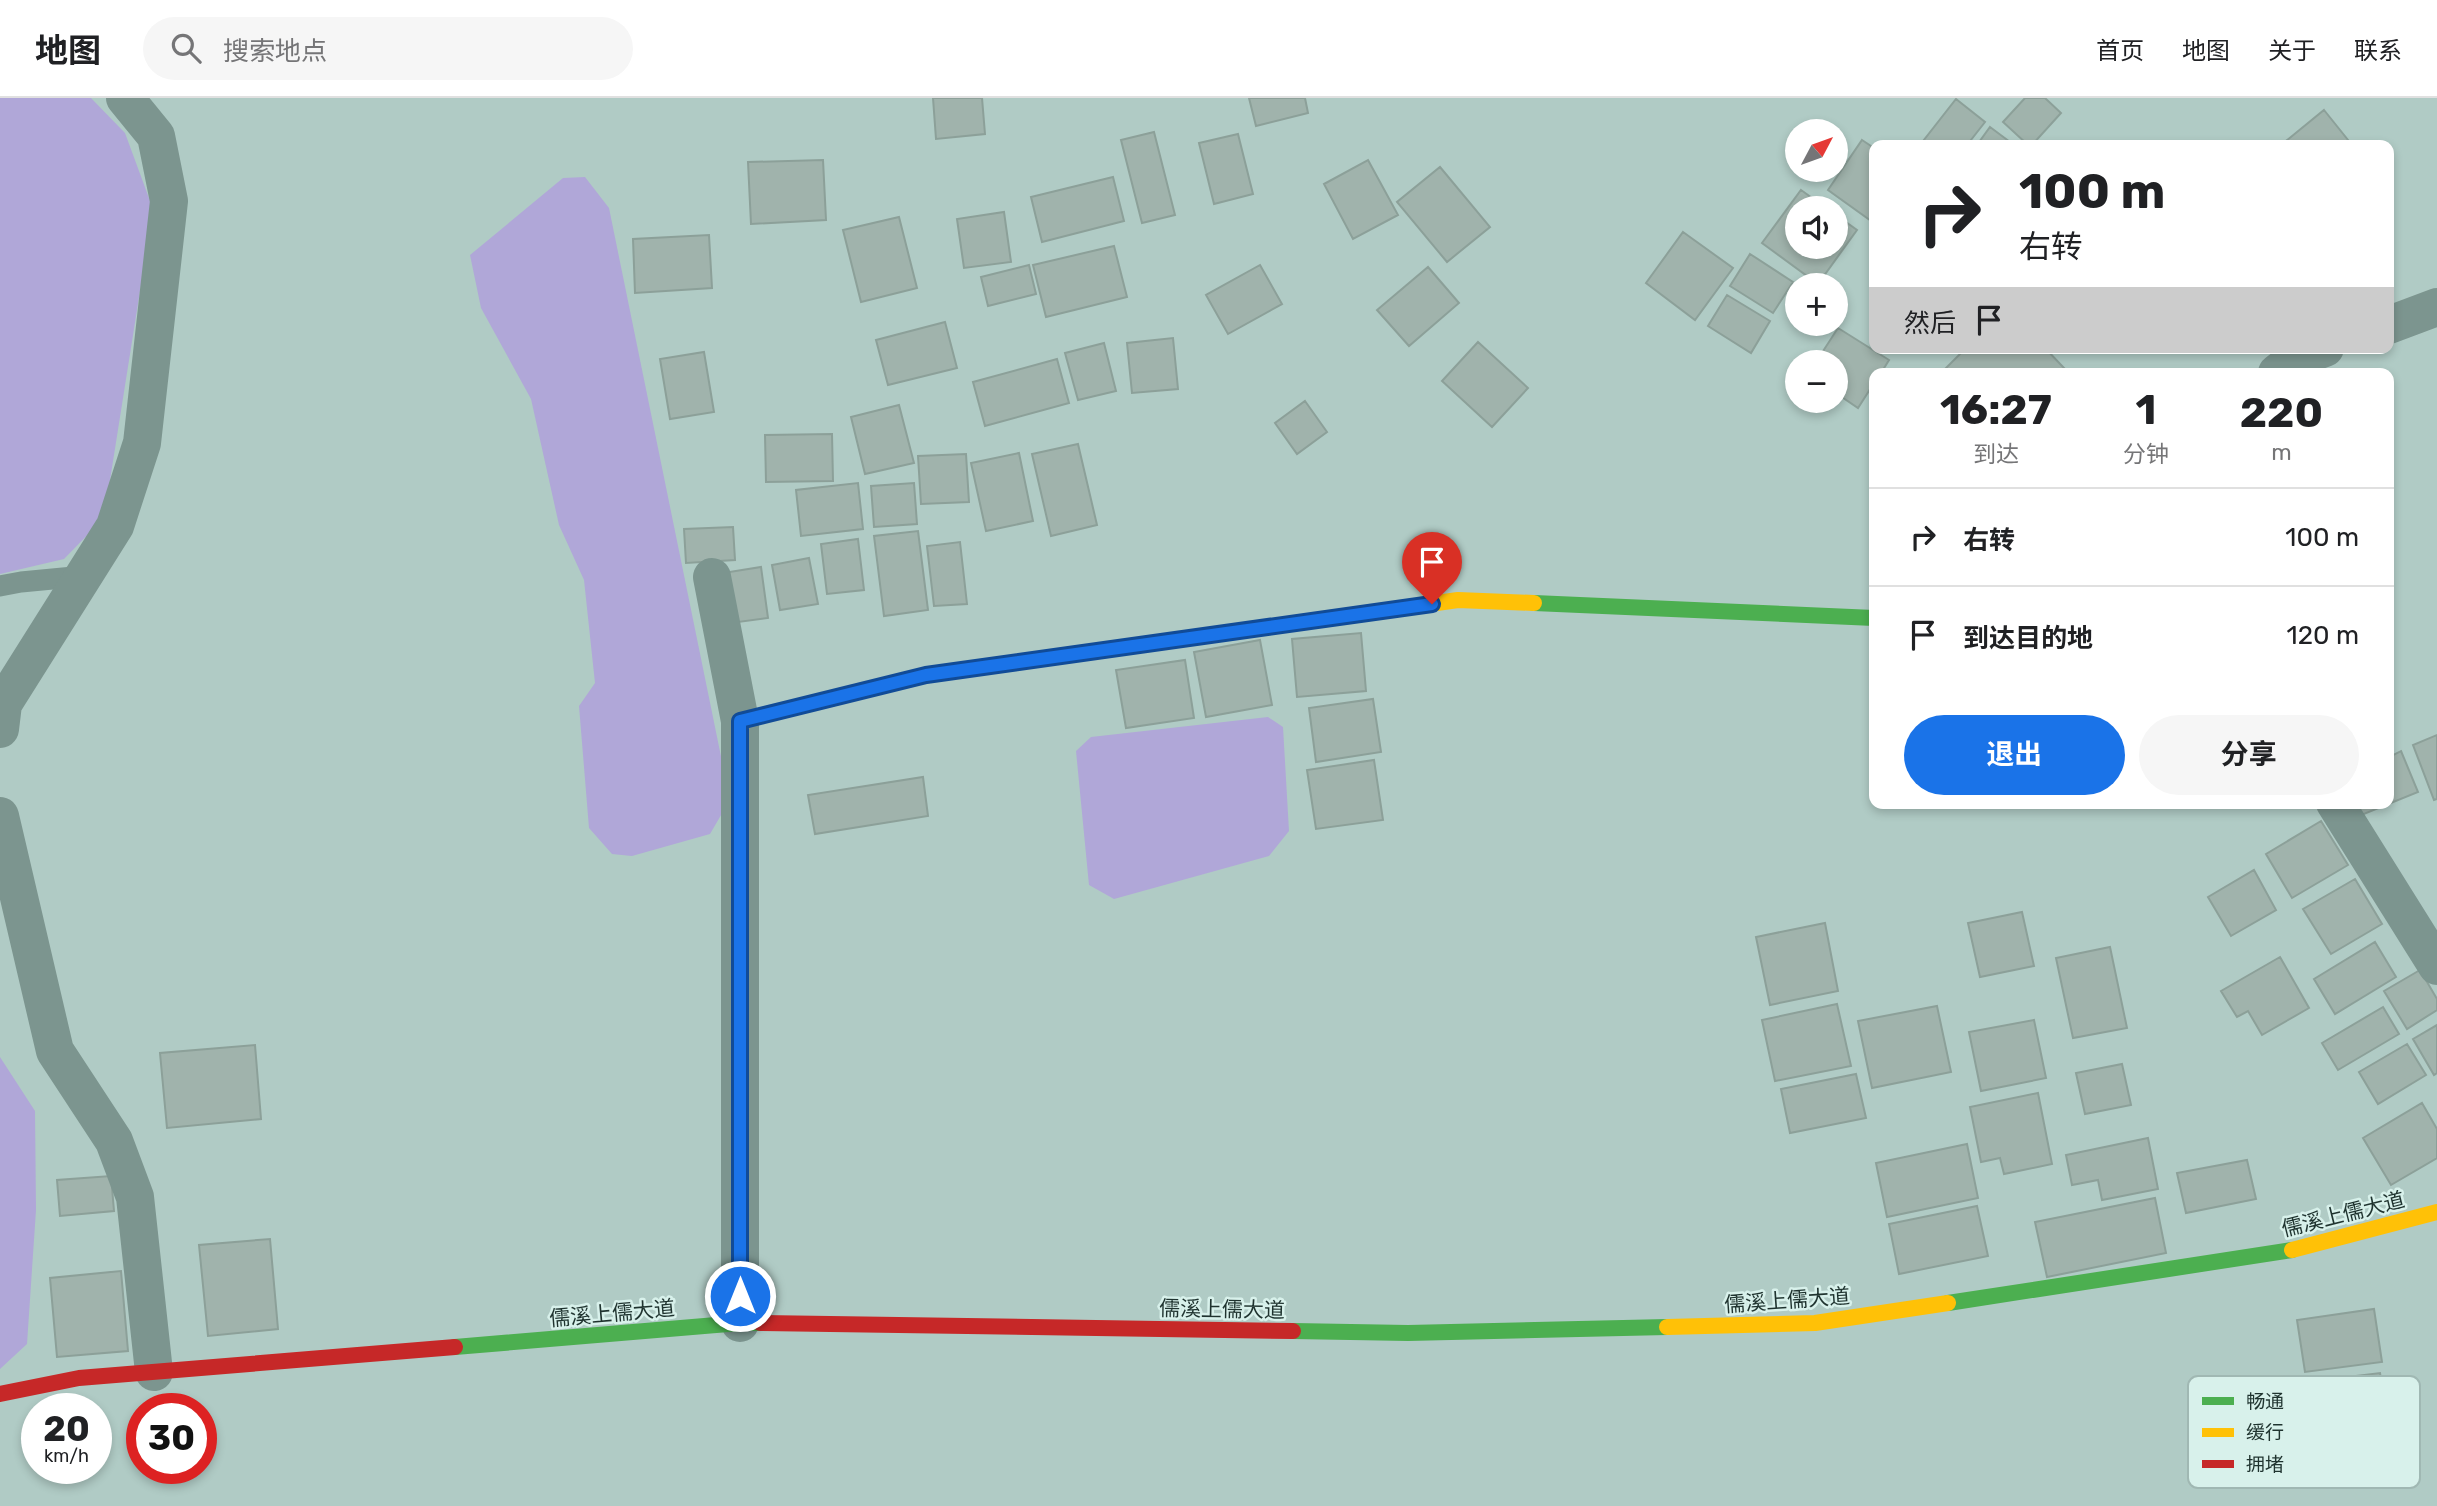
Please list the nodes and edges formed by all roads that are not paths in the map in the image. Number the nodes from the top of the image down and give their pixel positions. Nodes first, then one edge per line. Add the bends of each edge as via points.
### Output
1 (125, 98) edge
2 (2437, 307) edge
3 (2394, 323) edge
4 (2309, 354) edge
5 (2283, 368) edge
6 (84, 576) junction
7 (712, 577) dead end
8 (0, 586) edge
9 (1869, 618) edge
10 (740, 721) junction
11 (0, 729) edge
12 (2339, 809) edge
13 (0, 816) edge
14 (2437, 966) edge
15 (2437, 1212) edge
16 (740, 1323) junction
17 (154, 1371) junction
18 (0, 1394) edge

1 - 6 street via 156,136 169,201 142,443 115,526
2 - 3 street
4 - 5 street
6 - 8 lane
6 - 11 street via 3,704
7 - 10 street
9 - 10 street via 1458,600 926,675
10 - 16 street
12 - 14 street
13 - 17 street via 55,1051 114,1141 135,1198
15 - 16 street, 儒溪上儒大道 via 2300,1249 1815,1323 1408,1333
16 - 17 street, 儒溪上儒大道
17 - 18 street, 儒溪上儒大道 via 79,1378

